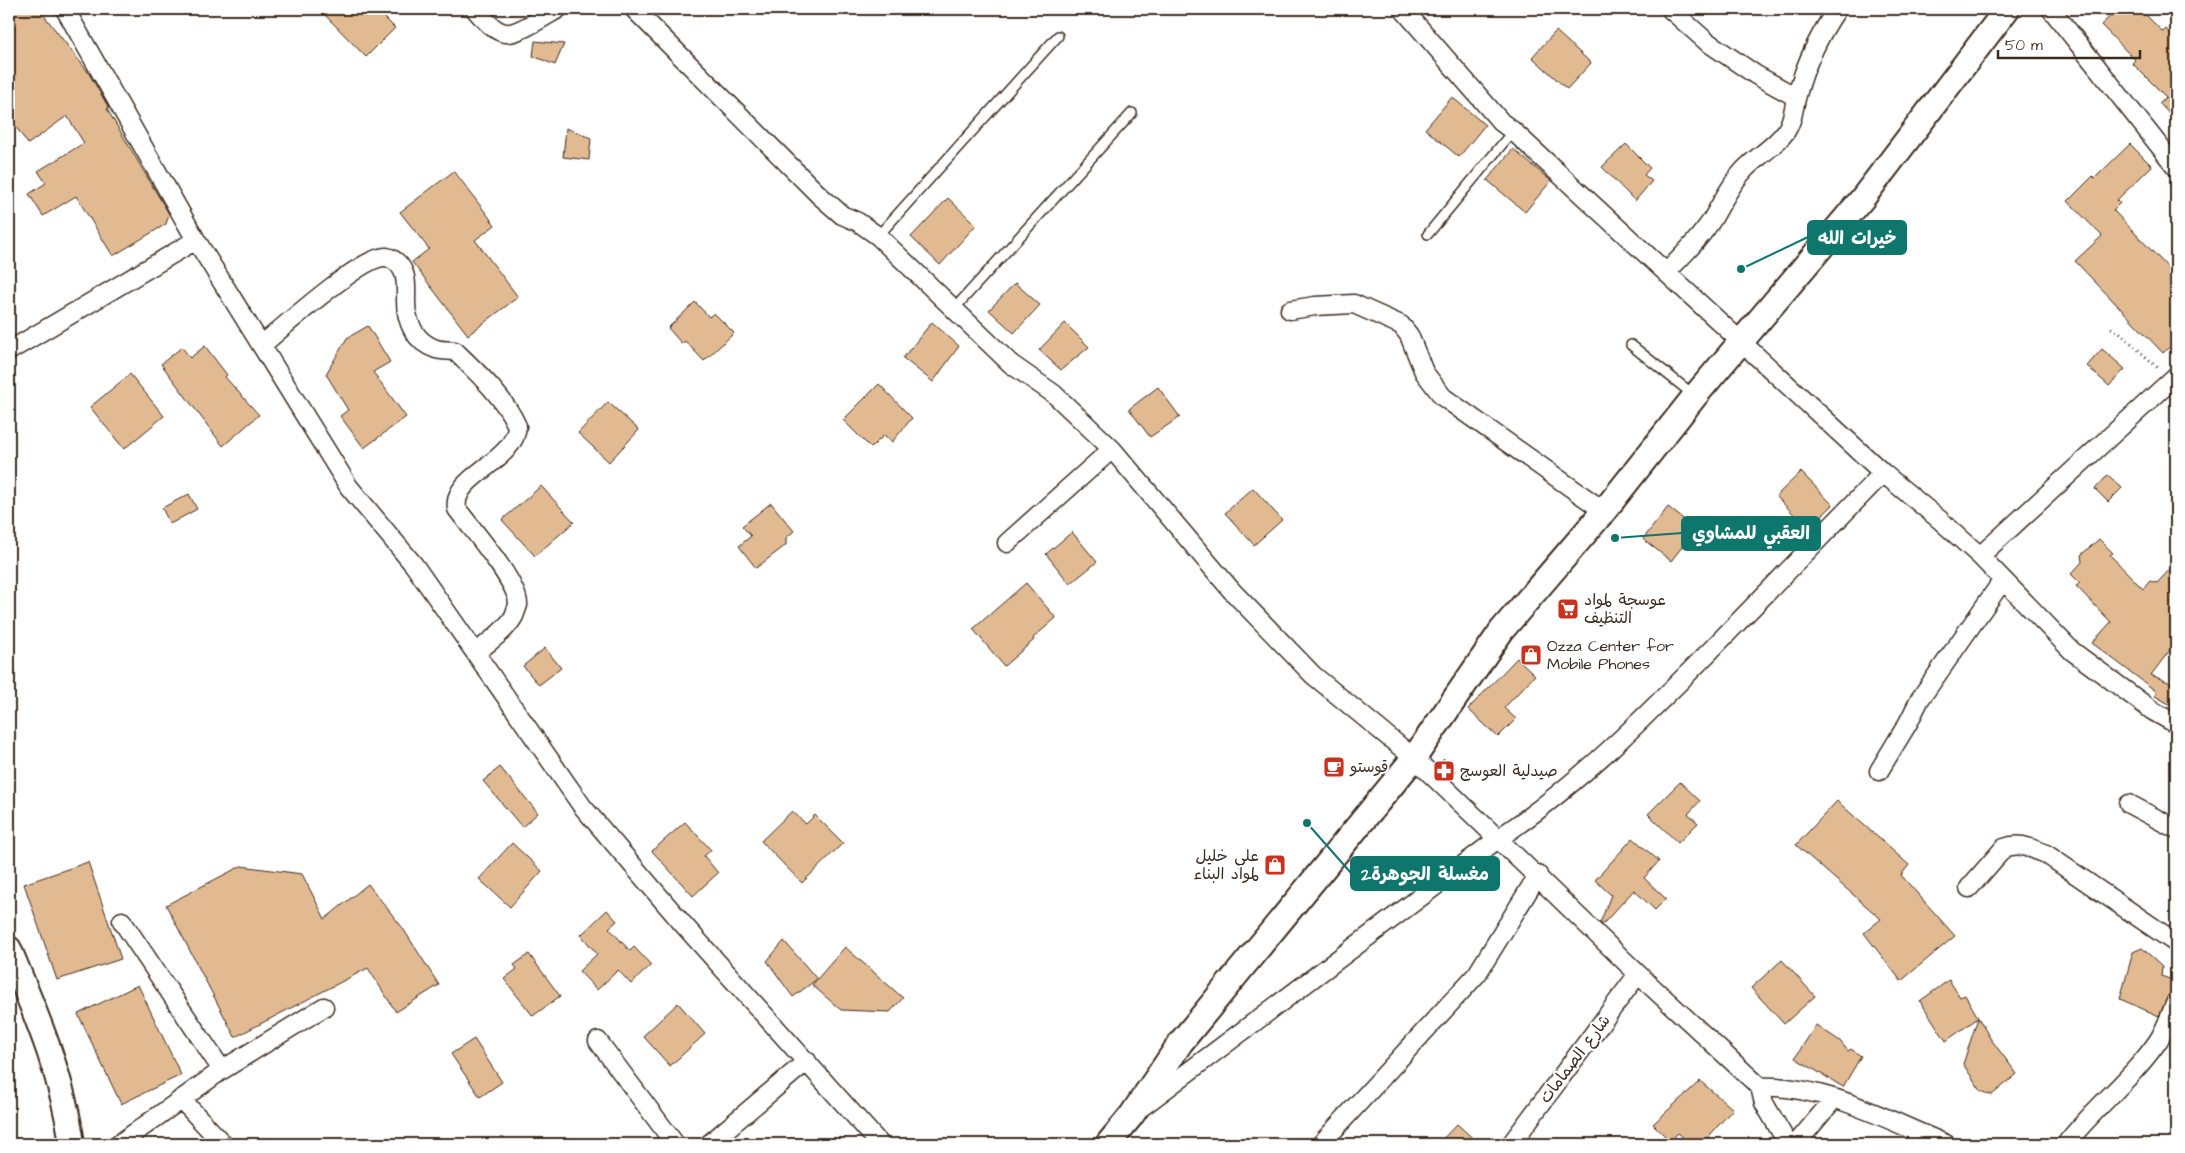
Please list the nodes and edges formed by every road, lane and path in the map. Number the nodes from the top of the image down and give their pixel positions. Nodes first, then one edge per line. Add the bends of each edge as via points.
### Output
1 (65, 9) edge
2 (475, 9) edge
3 (558, 9) edge
4 (634, 9) edge
5 (1403, 9) edge
6 (1670, 9) edge
7 (1838, 9) edge
8 (2007, 9) edge
9 (2051, 9) edge
10 (1058, 36) dead end
11 (1796, 97) junction
12 (1132, 114) dead end
13 (1513, 131) junction
14 (2176, 167) edge
15 (1428, 234) dead end
16 (878, 236) junction
17 (196, 240) junction
18 (1666, 273) junction
19 (953, 310) junction
20 (1290, 310) dead end
21 (2111, 328) dead end
22 (1741, 343) junction
23 (262, 345) junction
24 (1631, 345) dead end
25 (9, 351) edge
26 (2174, 379) edge
27 (1695, 396) junction
28 (1112, 449) junction
29 (1882, 474) junction
30 (1604, 510) junction
31 (1006, 543) dead end
32 (1980, 556) junction
33 (2003, 580) junction
34 (476, 653) junction
35 (2176, 724) edge
36 (1414, 758) junction
37 (1879, 771) dead end
38 (2129, 804) dead end
39 (2176, 830) edge
40 (1499, 838) junction
41 (1538, 875) junction
42 (1969, 888) dead end
43 (122, 921) dead end
44 (2176, 943) edge
45 (9, 948) edge
46 (1638, 974) junction
47 (2176, 1002) edge
48 (324, 1007) dead end
49 (598, 1041) dead end
50 (807, 1060) junction
51 (222, 1070) junction
52 (1760, 1087) junction
53 (181, 1099) junction
54 (1833, 1100) junction
55 (1131, 1116) junction
56 (72, 1144) edge
57 (119, 1144) edge
58 (223, 1144) edge
59 (675, 1144) edge
60 (709, 1144) edge
61 (880, 1144) edge
62 (1108, 1144) edge
63 (1321, 1144) edge
64 (1511, 1144) edge
65 (1788, 1144) edge
66 (1796, 1144) edge
67 (1946, 1144) edge
68 (2066, 1144) edge

1 - 17 street
2 - 3 street via 493,27 505,33 517,31
4 - 16 street via 819,195 842,215
5 - 13 street via 1500,122
6 - 11 street via 1706,41
7 - 11 street via 1809,60
8 - 22 street via 1862,199
9 - 14 street
10 - 16 lane
11 - 18 street via 1794,114 1786,131 1727,190 1690,248
12 - 19 lane
13 - 15 lane
13 - 18 street
16 - 19 street
17 - 23 street
17 - 25 street
18 - 22 street
19 - 28 street via 1011,364 1054,394
20 - 30 street via 1354,304 1401,325 1409,335 1424,372 1443,397
21 - 26 path
22 - 27 street
22 - 29 street
23 - 34 street via 349,488 414,565
23 - 34 street via 325,292 367,264 386,257 403,269 408,316 418,338 438,350 455,351 507,408 517,426 513,444 464,487 456,501 457,509 502,569 518,605 507,626
24 - 27 lane
26 - 32 street
27 - 30 street
28 - 31 street
28 - 36 street via 1232,590 1313,675
29 - 32 street
29 - 40 street via 1646,717 1536,813
30 - 36 street via 1502,630
32 - 33 street
33 - 35 street via 2072,651 2153,712
33 - 37 street via 1920,699
34 - 50 street via 582,806 682,923
36 - 40 street
36 - 55 street via 1181,1042
38 - 39 street
40 - 41 street
40 - 55 street
41 - 46 street
41 - 63 street via 1477,974
42 - 44 street via 2004,848 2022,845 2046,854
43 - 51 street
45 - 56 street via 56,1068
46 - 52 street
46 - 64 street, شارع الصمامات
47 - 68 street via 2159,1040
48 - 51 street
49 - 59 street
50 - 60 street
50 - 61 street
51 - 53 street
52 - 54 street via 1799,1089
52 - 65 street via 1764,1104
53 - 57 street
53 - 58 street
54 - 66 street
54 - 67 street via 1864,1108
55 - 62 street

